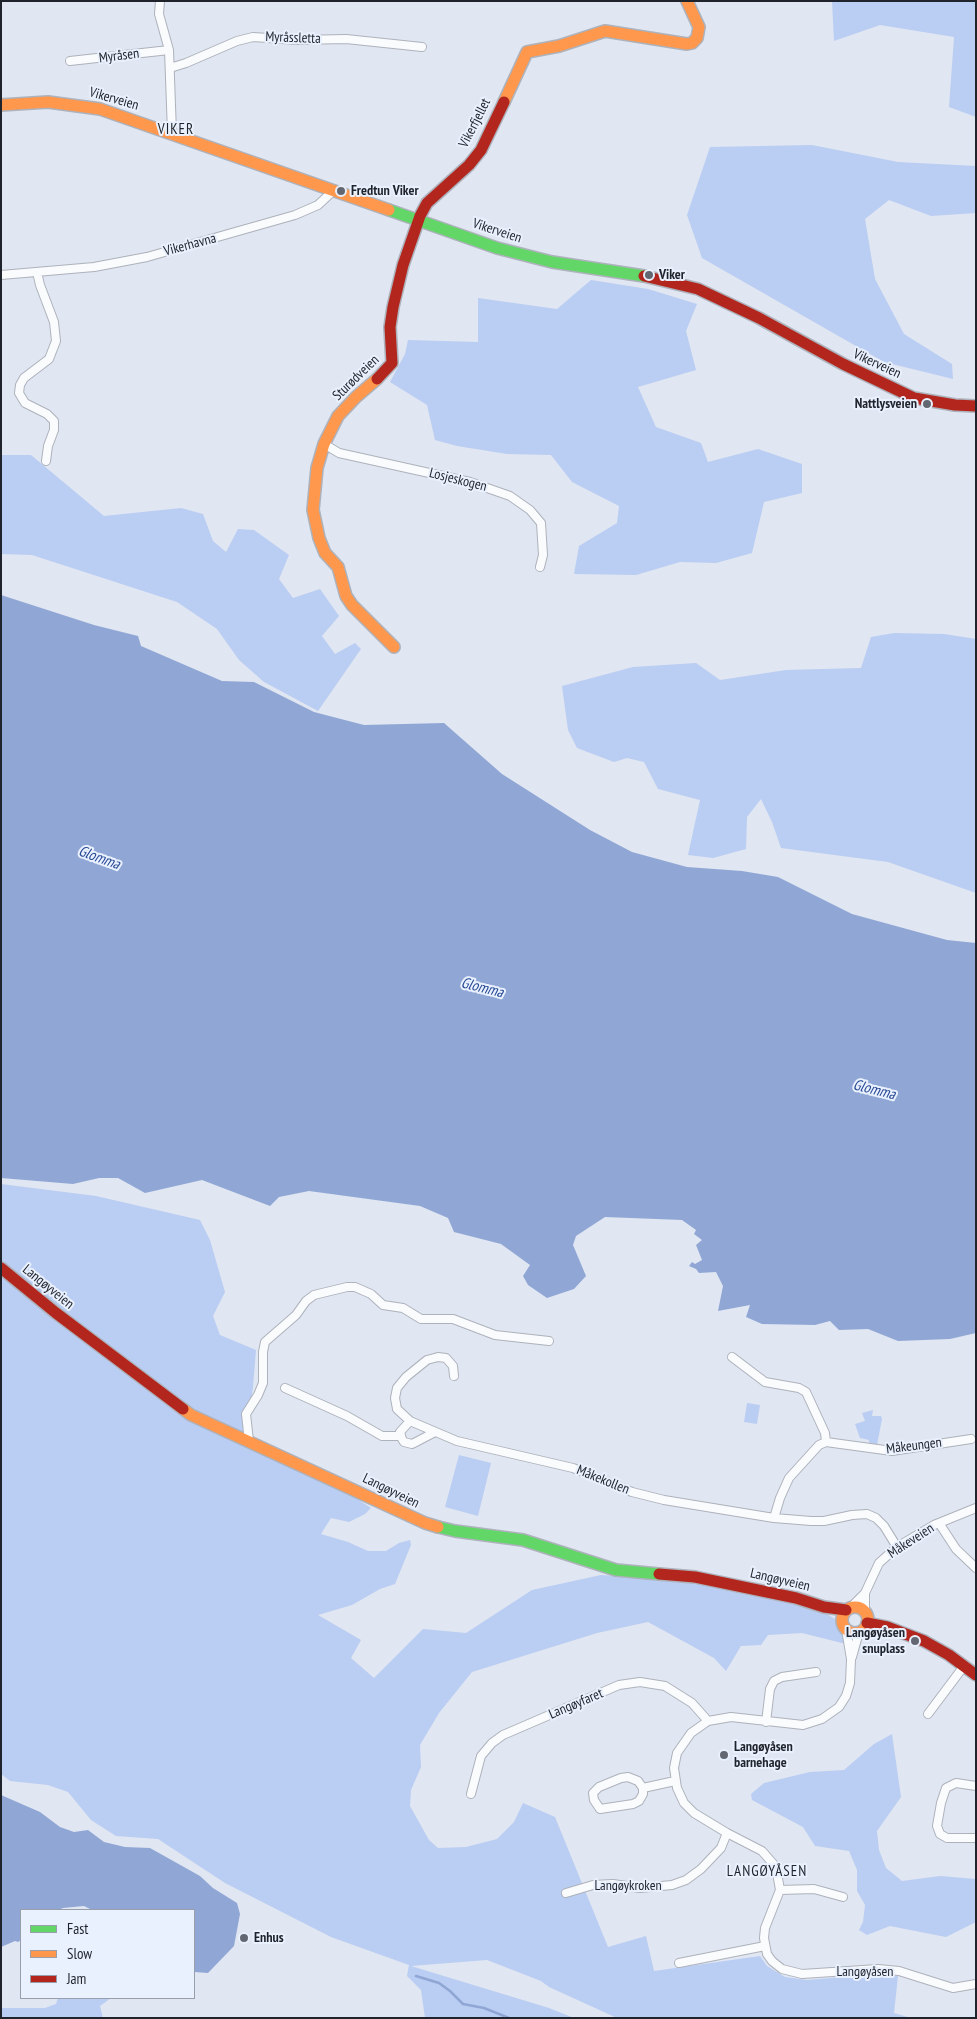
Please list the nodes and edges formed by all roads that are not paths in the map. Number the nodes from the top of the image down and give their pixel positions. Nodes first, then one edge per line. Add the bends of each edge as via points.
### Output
1 (160, 1) edge
2 (687, 1) edge
3 (422, 47) dead end
4 (169, 50) junction
5 (70, 61) dead end
6 (170, 68) junction
7 (1, 105) edge
8 (172, 133) junction
9 (333, 191) junction
10 (419, 221) junction
11 (37, 272) junction
12 (1, 275) edge
13 (976, 406) edge
14 (324, 444) junction
15 (46, 461) dead end
16 (540, 568) dead end
17 (394, 647) dead end
18 (1, 1268) edge
19 (549, 1341) dead end
20 (732, 1358) dead end
21 (454, 1376) dead end
22 (285, 1388) dead end
23 (410, 1421) junction
24 (435, 1432) junction
25 (400, 1436) junction
26 (972, 1439) dead end
27 (249, 1441) junction
28 (826, 1442) junction
29 (976, 1508) edge
30 (774, 1518) junction
31 (939, 1523) junction
32 (897, 1547) junction
33 (976, 1568) edge
34 (865, 1593) junction
35 (824, 1607) junction
36 (849, 1609) junction
37 (864, 1622) junction
38 (844, 1626) junction
39 (851, 1659) junction
40 (964, 1666) junction
41 (816, 1672) dead end
42 (976, 1676) edge
43 (928, 1714) dead end
44 (708, 1721) junction
45 (766, 1722) junction
46 (674, 1781) junction
47 (976, 1786) edge
48 (643, 1788) junction
49 (471, 1794) dead end
50 (727, 1833) junction
51 (976, 1838) edge
52 (780, 1890) junction
53 (566, 1893) dead end
54 (843, 1897) dead end
55 (765, 1946) junction
56 (679, 1963) dead end
57 (976, 1984) edge

1 - 4 street via 159,14
2 - 10 main road, Vikerfjellet via 699,27 697,38 692,43 605,32 527,52 481,150 469,166 427,203
3 - 6 street, Myråssletta via 353,39 253,37
4 - 5 street, Myråsen
4 - 6 street
6 - 8 street
7 - 8 main road, Vikerveien via 48,102 83,105
8 - 9 main road, Vikerveien
9 - 10 main road, Vikerveien
9 - 11 street, Vikerhavna via 318,205 302,212 182,248 110,264
10 - 13 main road, Vikerveien via 525,256 656,278 698,289 914,398
10 - 14 main road, Sturødveien via 392,307 392,363 338,416
11 - 12 street, Vikerhavna
11 - 15 street via 54,322 56,341 49,359 24,378 19,393 25,403 48,414 54,421
14 - 16 street, Losjeskogen via 338,453 470,482 510,496 530,510 541,523 543,555
14 - 17 main road, Sturødveien via 314,490 313,510 319,538 325,553 338,568 344,592 352,605
18 - 27 main road, Langøyveien via 176,1405
19 - 27 street via 495,1335 453,1319 421,1319 403,1308 383,1305 371,1294 355,1287 347,1286 314,1295 265,1342 263,1382 246,1414
20 - 28 street via 765,1382 806,1392
21 - 23 street, Måkekollen via 453,1366 446,1358 438,1357 427,1360 406,1377 397,1388 395,1398 397,1410
22 - 25 street via 382,1436
23 - 24 street, Måkekollen
23 - 25 street via 402,1428
24 - 25 street via 412,1444 404,1442
24 - 30 street, Måkekollen via 481,1448 573,1468 632,1492
26 - 28 street, Måkeungen via 892,1451
27 - 35 main road, Langøyveien via 424,1523 523,1540 616,1570 713,1581
28 - 30 street via 819,1445 789,1478
29 - 31 street, Måkeveien
30 - 32 street, Måkekollen via 824,1521 867,1514 884,1526
31 - 32 street, Måkeveien
31 - 33 street via 956,1549
32 - 34 street, Måkeveien via 879,1563
34 - 36 street, Måkeveien
34 - 37 street, Måkeveien
35 - 36 main road, Langøyveien
35 - 38 main road, Langøyveien
36 - 37 main road via 859,1607
36 - 38 main road via 843,1614
37 - 38 main road via 855,1632
37 - 39 street
37 - 40 main road via 887,1627 924,1642
38 - 39 street
39 - 45 street via 849,1689 844,1701 833,1712 803,1725
40 - 42 main road
40 - 43 street
41 - 45 street via 774,1681
44 - 45 street via 731,1717
44 - 46 street via 682,1744 675,1761
44 - 49 street, Langøyfaret via 692,1703 665,1686 640,1682 619,1685 503,1735 492,1743 480,1756
46 - 48 street
46 - 50 street via 689,1809
47 - 51 street via 956,1783 946,1788 938,1826 940,1834 947,1838
48 - 48 street via 638,1781 621,1778 599,1787 593,1794 594,1800 600,1809 633,1804 639,1801
50 - 52 street via 768,1856 779,1873
50 - 53 street, Langøykroken via 721,1848 701,1870 686,1880 654,1888 593,1885
52 - 54 street via 814,1889
52 - 55 street via 765,1928
55 - 56 street
55 - 57 street, Langøyåsen via 772,1961 791,1972 802,1974 878,1969 899,1971 953,1988

